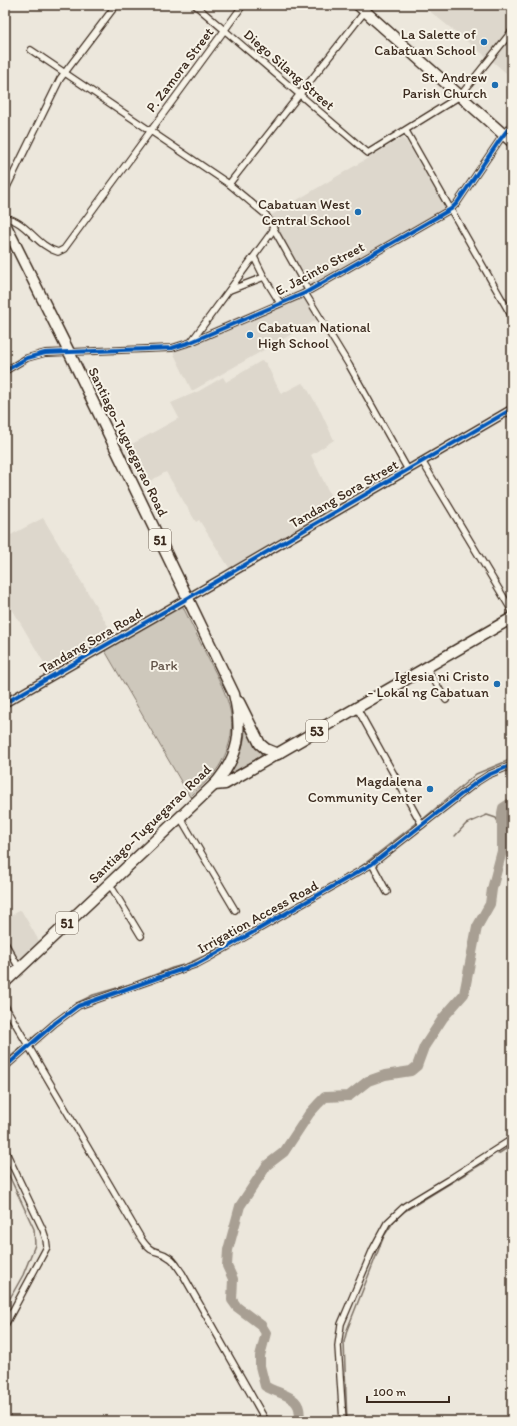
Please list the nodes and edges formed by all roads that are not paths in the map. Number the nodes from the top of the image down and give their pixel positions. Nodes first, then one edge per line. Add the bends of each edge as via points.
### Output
1 (116, 5) edge
2 (195, 5) edge
3 (243, 5) edge
4 (364, 7) edge
5 (225, 30) junction
6 (512, 31) edge
7 (31, 50) dead end
8 (64, 72) junction
9 (300, 96) junction
10 (460, 96) junction
11 (512, 124) edge
12 (150, 130) junction
13 (406, 131) junction
14 (504, 134) junction
15 (512, 142) edge
16 (229, 184) junction
17 (5, 192) edge
18 (451, 209) junction
19 (5, 218) edge
20 (5, 224) edge
21 (274, 229) junction
22 (254, 257) junction
23 (264, 277) junction
24 (230, 290) junction
25 (306, 292) junction
26 (280, 303) junction
27 (512, 317) edge
28 (191, 342) junction
29 (69, 352) junction
30 (5, 371) edge
31 (512, 409) edge
32 (422, 461) junction
33 (408, 470) junction
34 (188, 598) junction
35 (512, 611) edge
36 (512, 618) edge
37 (426, 667) junction
38 (234, 694) junction
39 (446, 700) dead end
40 (5, 703) edge
41 (356, 708) junction
42 (278, 754) junction
43 (512, 765) edge
44 (214, 785) junction
45 (180, 817) junction
46 (422, 825) junction
47 (372, 864) junction
48 (109, 883) junction
49 (387, 892) dead end
50 (235, 910) dead end
51 (141, 936) dead end
52 (5, 943) edge
53 (19, 968) junction
54 (5, 982) edge
55 (5, 1006) edge
56 (29, 1046) junction
57 (5, 1067) edge
58 (512, 1139) edge
59 (5, 1150) edge
60 (5, 1324) edge
61 (266, 1421) edge
62 (343, 1421) edge

1 - 8 street
2 - 5 street, Diego Silang Street
3 - 5 street, P. Zamora Street
4 - 9 street
4 - 10 highway
5 - 9 street, Diego Silang Street
5 - 12 street, P. Zamora Street
6 - 10 street
7 - 8 street
8 - 12 street
8 - 17 street
9 - 13 street, Diego Silang Street via 368,153
9 - 16 street
10 - 13 street
10 - 14 highway
11 - 14 street, E. Jacinto Street
12 - 16 street
12 - 19 street, P. Zamora Street via 64,249 58,252 51,250 16,220
13 - 18 street
14 - 15 highway
14 - 18 street, E. Jacinto Street
16 - 21 street via 266,215
18 - 25 street, E. Jacinto Street
18 - 27 street
20 - 29 highway, Santiago-Tuguegarao Road / 51
21 - 22 street
21 - 25 street
22 - 23 street
22 - 24 street
23 - 24 street
23 - 26 street
24 - 28 street
25 - 26 street, E. Jacinto Street
25 - 33 street
26 - 28 street, E. Jacinto Street
28 - 29 street, E. Jacinto Street via 167,349
29 - 30 street, E. Jacinto Street via 45,353 27,358
29 - 34 highway, Santiago-Tuguegarao Road / 51
31 - 32 street, Tandang Sora Street
32 - 33 street, Tandang Sora Street
32 - 35 street
33 - 34 street, Tandang Sora Street
34 - 38 highway, Santiago-Tuguegarao Road / 51
34 - 40 street, Tandang Sora Road
36 - 37 highway, 53
37 - 39 street
37 - 41 highway, 53
38 - 42 highway via 260,744 266,750
38 - 44 highway, Santiago-Tuguegarao Road / 51 via 239,718 238,742 230,763
41 - 42 highway, 53
41 - 46 street
42 - 44 highway, 53 via 225,784
43 - 46 street, Irrigation Access Road via 483,778
44 - 45 highway, Santiago-Tuguegarao Road / 51
45 - 48 highway, Santiago-Tuguegarao Road / 51
45 - 50 street
46 - 47 street, Irrigation Access Road
47 - 49 street
47 - 56 street, Irrigation Access Road via 197,964 78,1006 54,1023
48 - 51 street
48 - 53 highway, Santiago-Tuguegarao Road / 51
52 - 53 street
53 - 54 highway, Santiago-Tuguegarao Road / 51
55 - 56 street
56 - 57 street, Irrigation Access Road
56 - 61 street via 148,1249 168,1256 178,1266
58 - 62 street via 405,1206 387,1223 341,1324 338,1346
59 - 60 street via 43,1230 47,1247

